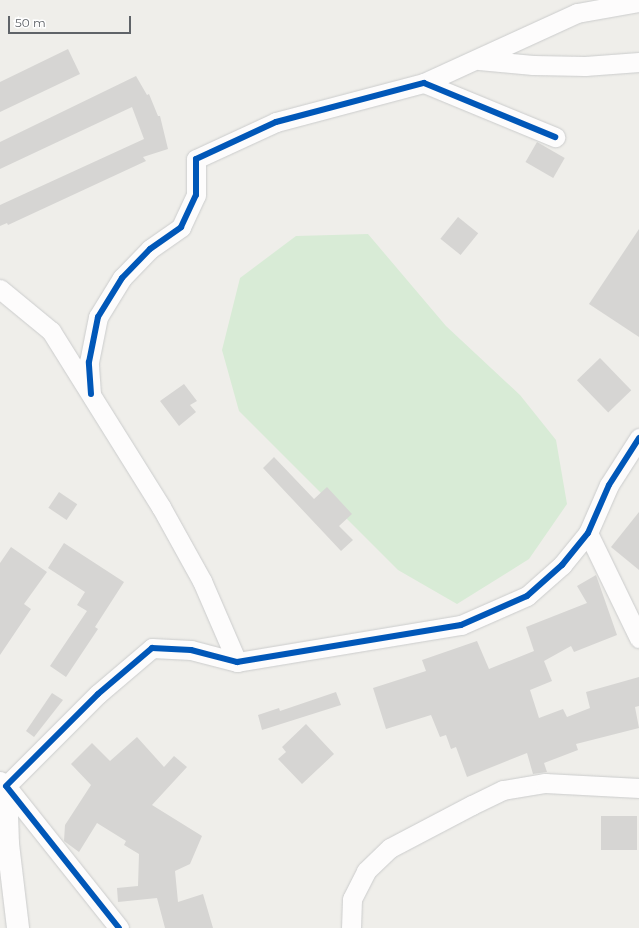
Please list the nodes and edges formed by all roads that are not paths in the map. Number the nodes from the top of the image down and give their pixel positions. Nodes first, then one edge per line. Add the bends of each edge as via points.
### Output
1 (639, 2) edge
2 (477, 60) junction
3 (639, 62) edge
4 (424, 82) junction
5 (554, 137) dead end
6 (0, 289) edge
7 (91, 394) junction
8 (639, 438) edge
9 (588, 533) junction
10 (639, 638) edge
11 (237, 662) junction
12 (3, 784) edge
13 (639, 788) edge
14 (18, 928) edge
15 (119, 928) edge
16 (351, 928) edge

1 - 2 street via 577,13
2 - 3 street via 585,66
2 - 4 street
4 - 5 street
4 - 7 street via 276,122 196,159 196,195 181,227 150,249 122,278 98,317 89,362
6 - 7 street via 51,331
7 - 11 street via 161,507 202,581
8 - 9 street via 609,485
9 - 10 street
9 - 11 street via 562,565 527,596 461,626
11 - 12 street via 191,650 152,648 98,694
12 - 14 main road
12 - 15 street
13 - 16 street via 545,783 503,790 472,804 390,848 366,871 352,899

